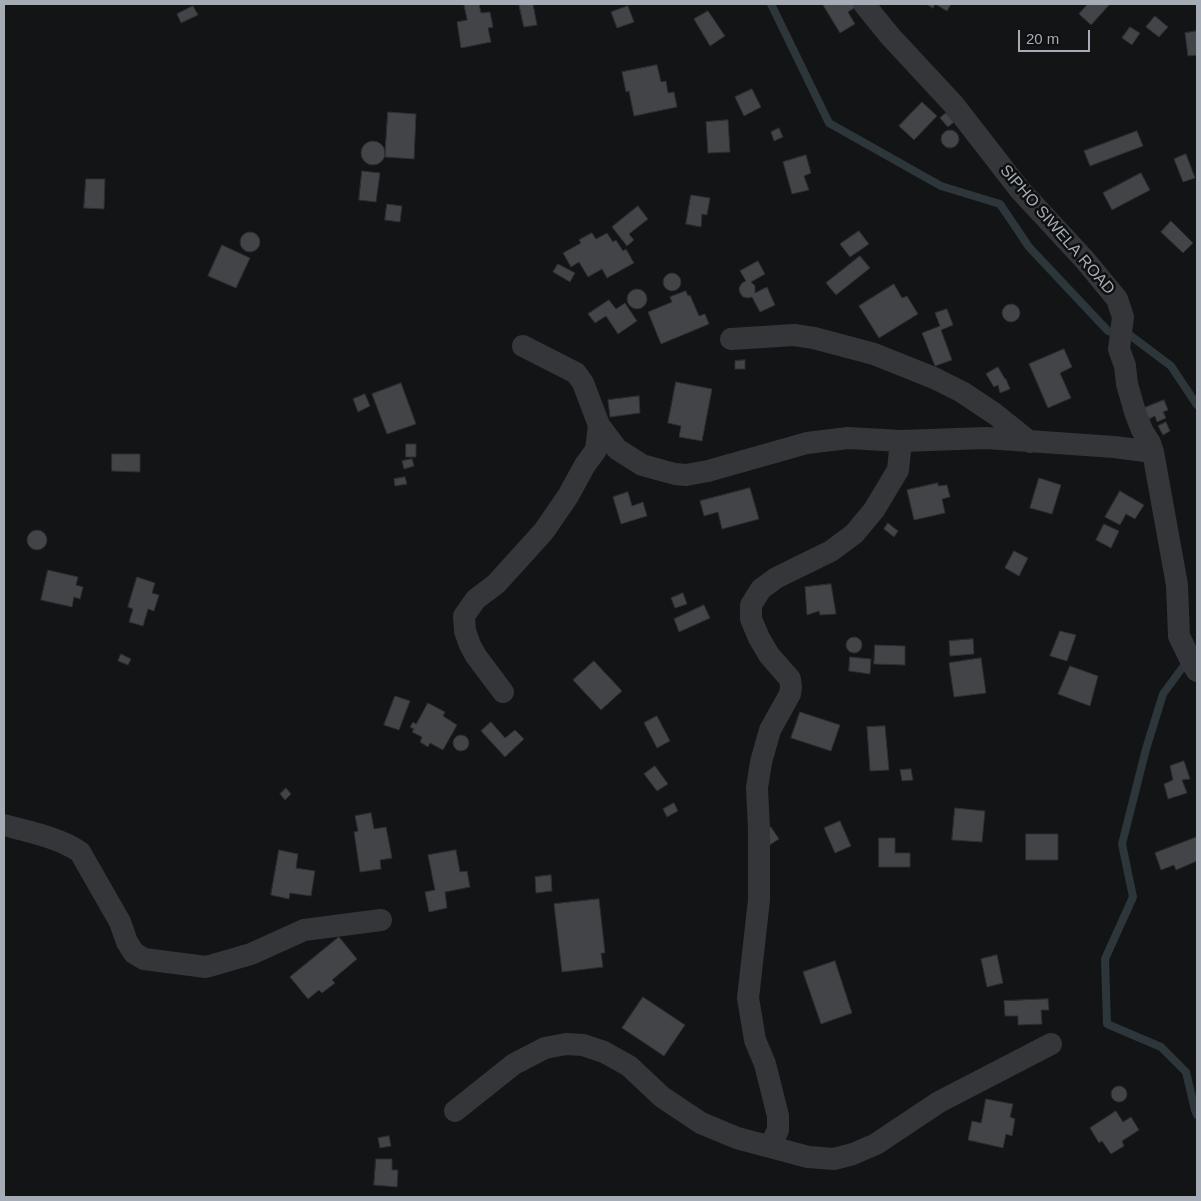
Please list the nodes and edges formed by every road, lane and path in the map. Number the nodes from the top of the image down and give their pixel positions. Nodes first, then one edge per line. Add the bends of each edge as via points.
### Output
1 (864, 4) edge
2 (731, 339) dead end
3 (523, 346) dead end
4 (599, 425) junction
5 (901, 440) junction
6 (1030, 442) junction
7 (1153, 452) junction
8 (1197, 671) edge
9 (503, 692) dead end
10 (4, 825) edge
11 (381, 920) dead end
12 (1050, 1044) dead end
13 (456, 1112) dead end
14 (770, 1146) junction

1 - 7 street, SIPHO SIWELA ROAD via 954,105 1020,190 1117,298 1123,317 1119,349 1127,384 1134,412
2 - 6 street via 794,335 874,354 962,392
3 - 4 street via 576,373
4 - 5 street via 617,449 642,465 686,475 808,443 848,438
4 - 9 street via 596,450 544,531 496,584 476,599 464,616 470,645
5 - 6 street via 986,438
5 - 14 street via 898,470 874,510 854,534 831,551 762,588 751,605 751,619 759,638 790,679 791,687 770,730 757,788 759,900 748,998 755,1040 765,1064 778,1116 778,1130
6 - 7 street
7 - 8 street, SIPHO SIWELA ROAD via 1177,585 1180,636
10 - 11 street via 55,840 80,852 116,914 127,942 134,953 144,959 206,967 251,954 304,930
12 - 14 street via 939,1102 876,1144 853,1154 834,1159 808,1157
13 - 14 street via 514,1064 545,1048 583,1045 629,1066 662,1097 701,1123 737,1138

